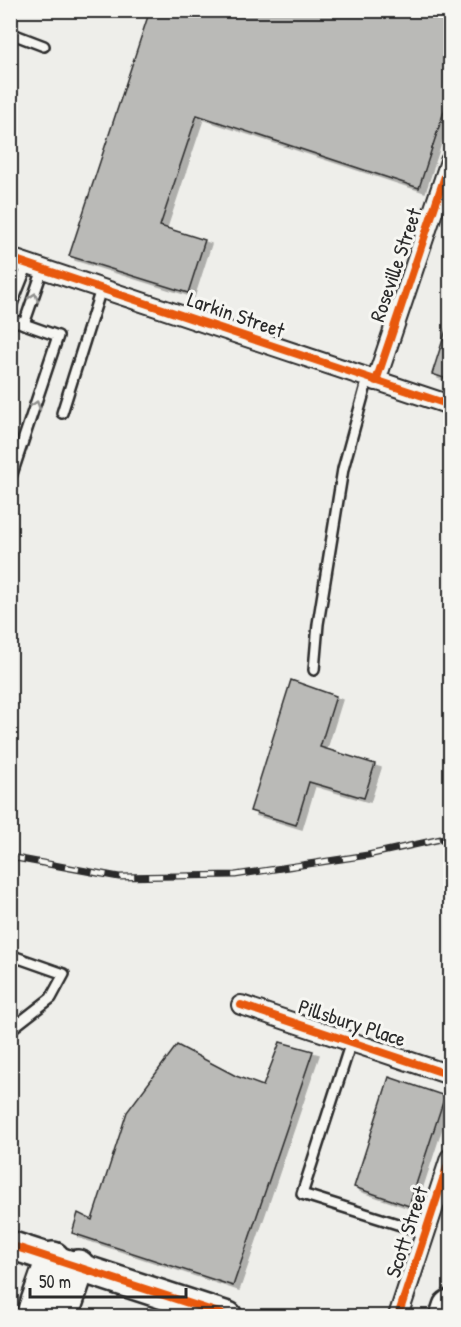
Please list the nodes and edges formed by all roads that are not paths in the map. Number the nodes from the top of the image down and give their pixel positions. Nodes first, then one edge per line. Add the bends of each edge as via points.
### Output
1 (10, 33) edge
2 (44, 46) dead end
3 (450, 161) edge
4 (27, 264) edge
5 (101, 289) junction
6 (10, 309) edge
7 (10, 319) edge
8 (24, 324) junction
9 (372, 379) junction
10 (450, 405) edge
11 (62, 413) dead end
12 (10, 480) edge
13 (314, 670) dead end
14 (10, 955) edge
15 (241, 1005) dead end
16 (10, 1030) edge
17 (351, 1042) junction
18 (450, 1075) edge
19 (450, 1158) edge
20 (426, 1233) junction
21 (10, 1245) edge
22 (65, 1263) junction
23 (450, 1307) edge
24 (33, 1317) edge
25 (61, 1317) edge
26 (228, 1317) edge
27 (398, 1317) edge
28 (447, 1317) edge

1 - 2 lane
3 - 9 street, Roseville Street
4 - 5 street, Larkin Street
4 - 6 lane
8 -> 4 lane
5 - 9 street, Larkin Street
5 - 11 lane
7 - 8 lane
12 -> 8 lane via 58,336
9 - 10 street, Larkin Street
9 - 13 lane via 343,469
14 - 16 lane via 64,974 51,999
15 - 17 street, Pillsbury Place
17 - 18 street, Pillsbury Place
17 - 20 lane via 302,1194
19 - 20 street, Scott Street
20 - 27 street, Scott Street
21 - 22 street
22 - 24 highway
22 - 25 highway
22 - 26 street
23 - 28 highway

